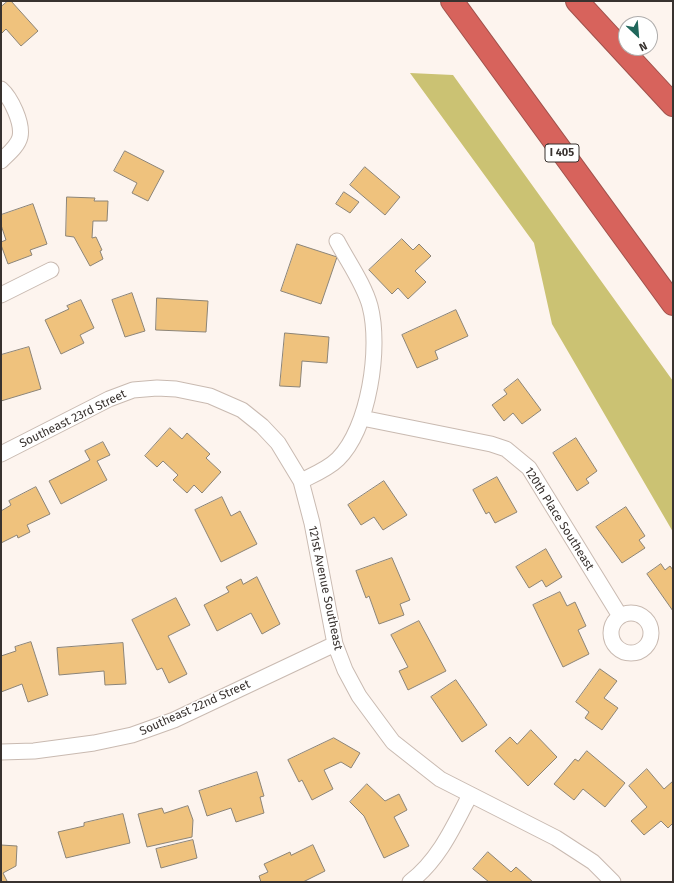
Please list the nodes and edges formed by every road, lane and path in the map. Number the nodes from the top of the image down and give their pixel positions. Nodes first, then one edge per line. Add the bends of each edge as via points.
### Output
1 (452, 1) edge
2 (577, 1) edge
3 (589, 1) edge
4 (618, 38) edge
5 (632, 56) edge
6 (1, 89) edge
7 (672, 105) edge
8 (1, 161) edge
9 (337, 241) dead end
10 (51, 270) dead end
11 (1, 295) edge
12 (673, 304) edge
13 (362, 418) junction
14 (1, 454) edge
15 (301, 481) junction
16 (620, 616) dead end
17 (335, 644) junction
18 (1, 752) edge
19 (470, 795) junction
20 (410, 882) edge
21 (614, 882) edge

1 - 12 highway, I 405
2 - 7 highway
3 - 4 highway
5 - 7 highway
6 - 8 street via 19,118 20,137 13,150
9 - 13 street via 366,296 372,316 370,389
10 - 11 street
13 - 15 street via 351,441 338,459
13 - 16 street, 120th Place Southeast via 491,444 516,456 537,480
14 - 15 street, Southeast 23rd Street via 109,399 133,390 176,389 210,396 242,410 278,443
15 - 17 street, 121st Avenue Southeast via 312,523
17 - 18 street, Southeast 22nd Street via 174,720 132,735 34,751
17 - 19 street, 121st Avenue Southeast via 359,696 393,742 440,779
19 - 20 street via 435,858
19 - 21 street, 121st Avenue Southeast via 556,838 593,862

